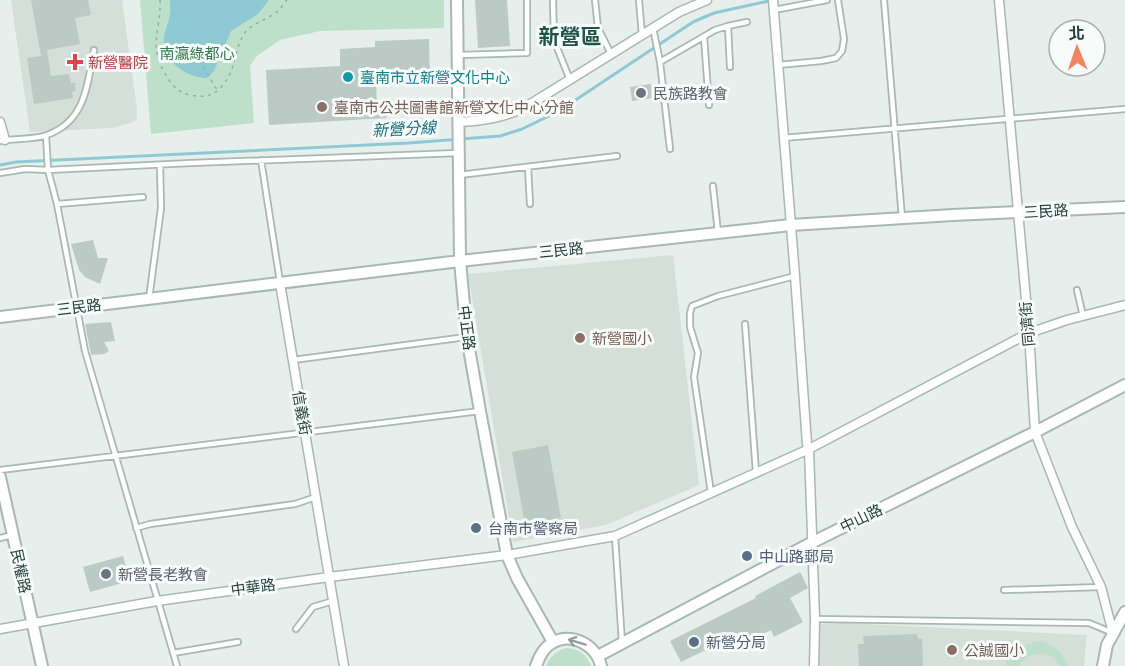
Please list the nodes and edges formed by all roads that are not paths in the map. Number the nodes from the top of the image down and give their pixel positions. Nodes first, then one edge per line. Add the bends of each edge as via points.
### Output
1 (457, 0) edge
2 (527, 0) edge
3 (552, 0) edge
4 (596, 0) edge
5 (639, 0) edge
6 (707, 0) edge
7 (772, 0) edge
8 (827, 0) edge
9 (838, 0) edge
10 (884, 0) edge
11 (999, 0) edge
12 (773, 10) junction
13 (747, 22) dead end
14 (728, 26) junction
15 (654, 33) junction
16 (642, 35) junction
17 (704, 36) junction
18 (94, 50) dead end
19 (611, 54) junction
20 (458, 55) junction
21 (660, 62) junction
22 (778, 65) junction
23 (730, 67) dead end
24 (570, 80) junction
25 (709, 105) dead end
26 (1125, 109) edge
27 (1009, 118) junction
28 (0, 122) edge
29 (458, 125) junction
30 (895, 128) junction
31 (46, 136) junction
32 (783, 138) junction
33 (2, 141) edge
34 (670, 149) dead end
35 (458, 150) junction
36 (617, 156) dead end
37 (261, 160) junction
38 (160, 165) junction
39 (48, 167) junction
40 (528, 167) junction
41 (0, 172) edge
42 (459, 175) junction
43 (713, 186) dead end
44 (143, 197) dead end
45 (57, 204) junction
46 (530, 204) dead end
47 (1125, 207) edge
48 (1018, 212) junction
49 (902, 218) junction
50 (791, 225) junction
51 (718, 233) junction
52 (460, 261) junction
53 (795, 276) junction
54 (280, 283) junction
55 (1077, 290) dead end
56 (149, 298) junction
57 (1125, 305) edge
58 (76, 308) junction
59 (1083, 316) junction
60 (0, 317) edge
61 (745, 324) dead end
62 (1029, 333) junction
63 (467, 337) junction
64 (293, 360) junction
65 (1125, 385) edge
66 (480, 411) junction
67 (1035, 432) junction
68 (306, 433) junction
69 (809, 449) junction
70 (116, 455) junction
71 (0, 470) edge
72 (756, 472) junction
73 (0, 477) edge
74 (711, 493) junction
75 (316, 496) junction
76 (136, 528) junction
77 (13, 535) junction
78 (615, 536) junction
79 (0, 538) edge
80 (813, 542) junction
81 (507, 555) junction
82 (329, 576) junction
83 (1101, 587) junction
84 (1004, 590) dead end
85 (157, 601) junction
86 (333, 601) junction
87 (1125, 612) edge
88 (815, 619) junction
89 (32, 622) junction
90 (0, 629) edge
91 (296, 629) dead end
92 (1113, 633) junction
93 (238, 642) dead end
94 (552, 642) junction
95 (622, 643) junction
96 (173, 653) junction
97 (600, 661) edge
98 (42, 666) edge
99 (177, 666) edge
100 (344, 666) edge
101 (536, 666) edge
102 (814, 666) edge
103 (1103, 666) edge

1 - 20 street, 中正路
2 - 20 lane via 527,53
3 - 24 lane via 554,40
4 - 19 lane via 598,28
5 - 16 lane
6 - 15 street via 679,12
7 - 12 street
8 - 12 lane
9 - 22 lane via 844,39 836,58
10 - 30 lane
11 - 27 street, 同濟街
12 - 22 street
13 - 14 lane
14 - 17 lane
14 - 23 lane
15 - 16 street
15 - 21 lane
16 - 19 street
17 - 21 lane
17 - 25 lane
18 - 31 lane via 84,99 76,115 67,125
19 - 24 street
20 - 29 street, 中正路
21 - 34 lane
22 - 32 street
24 - 29 street via 507,116
26 - 27 lane
27 - 30 lane
27 - 48 street, 同濟街
28 - 33 street
29 - 35 street, 中正路
30 - 32 lane
30 - 49 lane
31 - 33 lane
31 - 39 lane
32 - 50 street
35 - 37 lane
35 - 42 street, 中正路
36 - 40 lane
37 - 38 lane
37 - 54 lane, 信義街
38 - 39 lane
38 - 56 lane via 161,208
39 - 41 lane
39 - 45 lane
40 - 42 lane
40 - 46 lane
42 - 52 street, 中正路
43 - 51 lane
44 - 45 lane
45 - 58 lane
47 - 48 street, 三民路
48 - 49 street, 三民路
48 - 62 street, 同濟街
49 - 50 street, 三民路
50 - 51 street, 三民路
50 - 53 street
51 - 52 street, 三民路
52 - 54 street, 三民路
52 - 63 street, 中正路
53 - 69 street
53 - 74 lane via 718,296 693,306 690,313 698,353 694,378
54 - 56 street, 三民路
54 - 64 street, 信義街
55 - 59 lane
56 - 58 street, 三民路
57 - 59 street, 中華路
58 - 60 street, 三民路
58 - 70 lane
59 - 62 street, 中華路
61 - 72 lane
62 - 67 street, 同濟街
62 - 69 street, 中華路
63 - 64 lane
63 - 66 street, 中正路
64 - 68 street, 信義街
65 - 67 street, 中山路
66 - 68 lane
66 - 81 street, 中正路
67 - 80 street, 中山路
67 - 83 street, 同濟街 via 1072,527
68 - 70 lane
68 - 75 street, 信義街
69 - 72 street, 中華路
69 - 80 street
70 - 71 lane
70 - 76 lane
72 - 74 street, 中華路
73 - 77 street, 民權路
74 - 78 street, 中華路
75 - 76 lane via 295,504
75 - 82 street, 信義街
76 - 85 lane
77 - 79 lane
77 - 89 street, 民權路
78 - 81 street, 中華路
78 - 95 lane
80 - 88 street
80 - 95 street, 中山路
81 - 82 street, 中華路
81 - 94 street, 中正路
82 - 85 street, 中華路
82 - 86 street, 信義街
83 - 84 lane
83 - 92 street, 同濟街
85 - 89 street, 中華路
85 - 96 lane
86 - 91 lane via 313,607
86 - 100 street, 信義街
87 - 92 street
88 - 92 lane via 1089,623
88 - 102 street
89 - 90 street, 中華路
89 - 98 street, 民權路
92 - 103 street
93 - 96 lane
97 -> 94 street via 587,644 578,640
94 - 101 street
95 - 97 street, 中山路
96 - 99 lane

